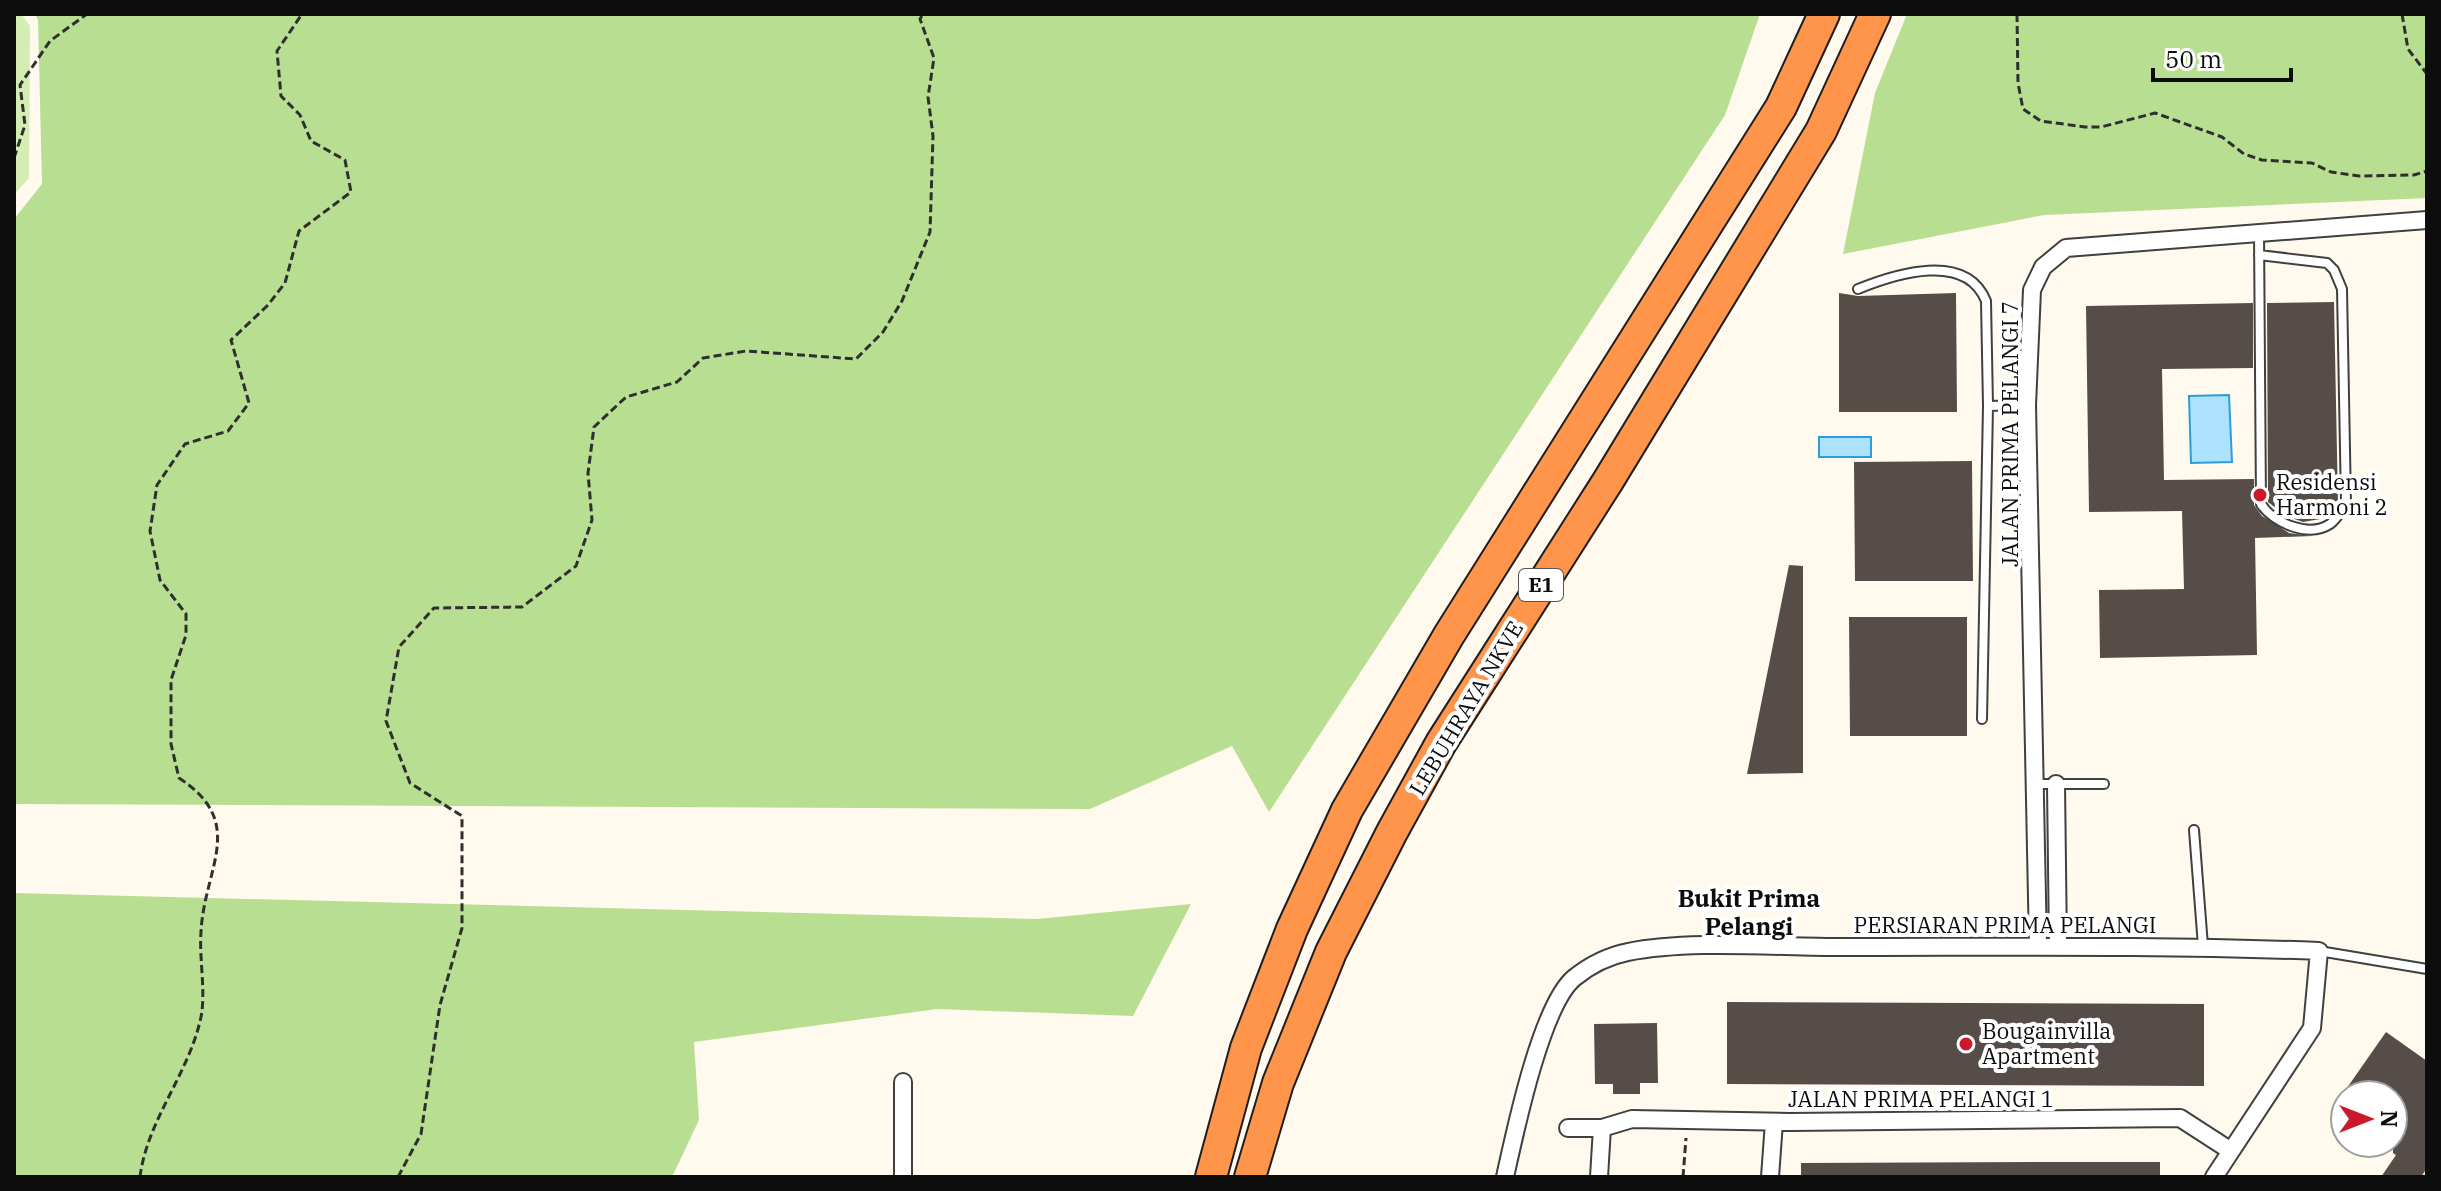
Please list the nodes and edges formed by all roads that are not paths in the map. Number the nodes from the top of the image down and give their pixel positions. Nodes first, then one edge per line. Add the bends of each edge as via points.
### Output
1 (1824, 14) edge
2 (1875, 14) edge
3 (2427, 220) edge
4 (2258, 231) junction
5 (2259, 255) junction
6 (1858, 289) dead end
7 (2027, 405) junction
8 (1988, 406) junction
9 (1982, 719) dead end
10 (2035, 784) junction
11 (2056, 784) junction
12 (2104, 784) dead end
13 (2194, 830) dead end
14 (2203, 946) junction
15 (2038, 947) junction
16 (2058, 947) junction
17 (2319, 951) junction
18 (2427, 969) edge
19 (903, 1082) dead end
20 (1774, 1122) junction
21 (1568, 1128) dead end
22 (1602, 1128) junction
23 (2231, 1151) junction
24 (903, 1177) edge
25 (1211, 1177) edge
26 (1250, 1177) edge
27 (1505, 1177) edge
28 (1599, 1177) edge
29 (1770, 1177) edge
30 (2214, 1177) edge

1 - 25 highway, E1 via 1781,107 1449,635 1347,810 1292,929 1246,1048
2 - 26 highway, LEBUHRAYA NKVE / E1 via 1821,131 1399,819 1331,952 1278,1083
3 - 4 street, JALAN PRIMA PELANGI 7
4 - 5 lane
4 - 7 street, JALAN PRIMA PELANGI 7 via 2066,248 2043,267 2032,290
5 - 5 lane via 2261,504 2267,514 2294,528 2321,528 2333,522 2346,503 2342,289 2327,263
6 - 8 lane via 1892,276 1942,270 1980,285 1986,301
7 - 8 lane
7 - 10 street, JALAN PRIMA PELANGI 7
8 - 9 lane
10 - 11 lane
10 - 15 street, JALAN PRIMA PELANGI 7
11 - 12 lane
11 - 16 street
13 - 14 lane
14 - 16 street, PERSIARAN PRIMA PELANGI
14 - 17 street, PERSIARAN PRIMA PELANGI
15 - 16 street, PERSIARAN PRIMA PELANGI
15 - 27 street, PERSIARAN PRIMA PELANGI via 1661,948 1597,962 1571,980 1549,1021
17 - 18 lane
17 - 23 street via 2312,1028
19 - 24 street
20 - 22 street, JALAN PRIMA PELANGI 1 via 1632,1119
20 - 23 street, JALAN PRIMA PELANGI 1 via 2180,1118
20 - 29 street
21 - 22 street, JALAN PRIMA PELANGI 1
22 - 28 street
23 - 30 street

